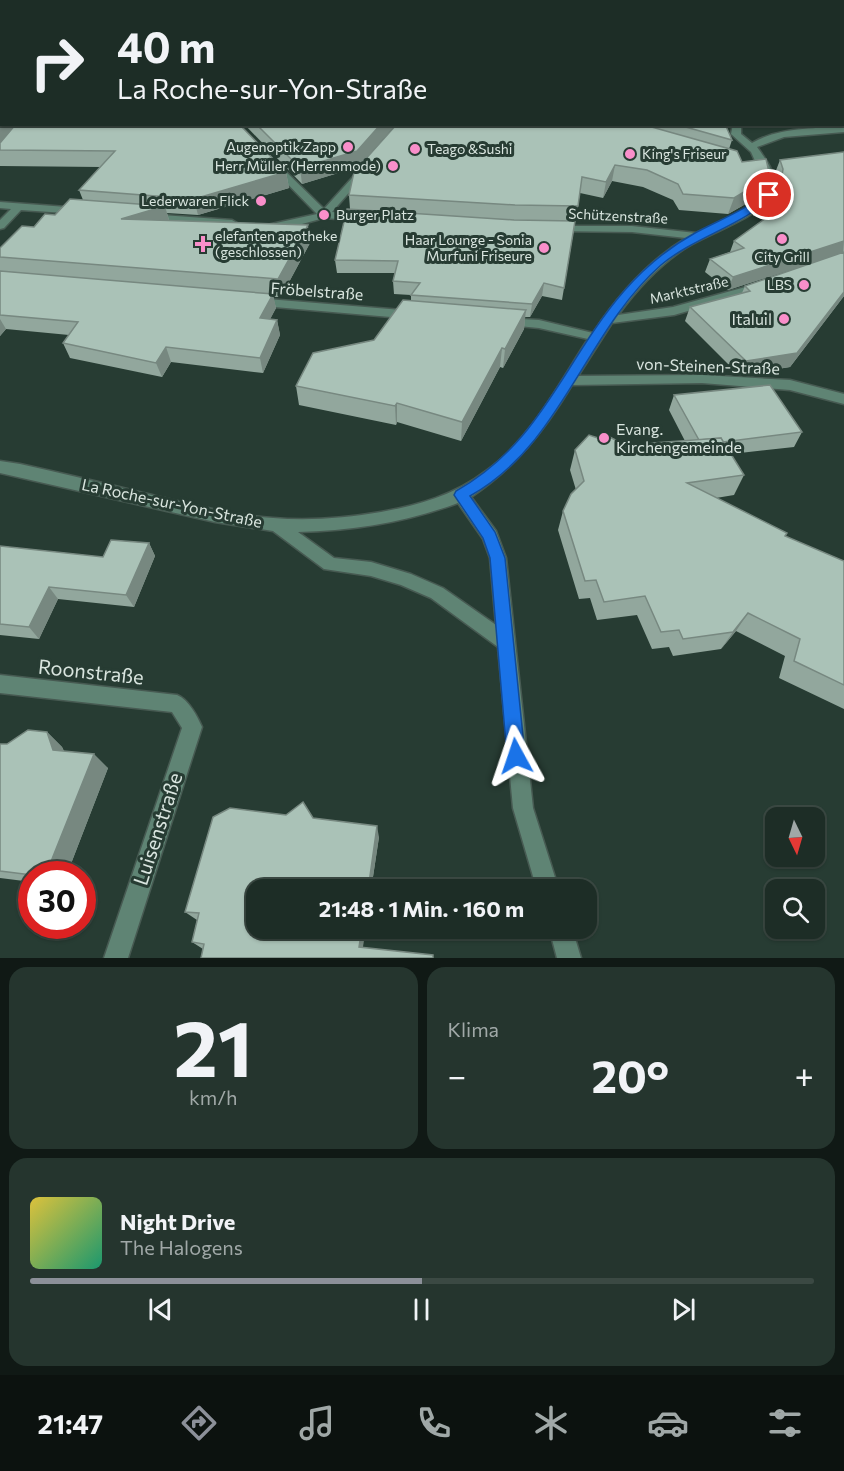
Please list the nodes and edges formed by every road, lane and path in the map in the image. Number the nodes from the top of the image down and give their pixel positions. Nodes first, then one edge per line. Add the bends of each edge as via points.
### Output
1 (737, 126) edge
2 (844, 129) edge
3 (752, 147) junction
4 (267, 157) edge
5 (368, 166) edge
6 (754, 168) edge
7 (765, 171) junction
8 (0, 205) edge
9 (19, 206) junction
10 (90, 212) edge
11 (324, 215) junction
12 (137, 216) edge
13 (372, 218) edge
14 (244, 224) edge
15 (256, 225) edge
16 (0, 226) edge
17 (537, 227) edge
18 (698, 236) junction
19 (770, 284) edge
20 (246, 302) edge
21 (433, 316) edge
22 (492, 320) edge
23 (608, 320) junction
24 (595, 337) junction
25 (570, 381) junction
26 (844, 399) edge
27 (0, 467) edge
28 (461, 495) junction
29 (276, 525) junction
30 (507, 643) junction
31 (0, 684) edge
32 (177, 704) joint
33 (545, 879) edge
34 (563, 939) edge
35 (116, 958) edge
36 (568, 958) edge

1 - 3 street, La Roche-sur-Yon-Straße via 736,134
2 - 3 street via 783,136
3 - 7 street, La Roche-sur-Yon-Straße
4 - 11 street
5 - 11 street
6 - 7 street
7 - 18 street, La Roche-sur-Yon-Straße via 772,187 763,202
8 - 9 street
9 - 10 street
9 - 16 street
11 - 13 street
11 - 15 street via 280,227
12 - 14 street
17 - 18 street, Schützenstraße via 632,229
18 - 23 street, La Roche-sur-Yon-Straße via 658,262
19 - 23 street, Marktstraße via 674,311
20 - 21 street, Fröbelstraße
22 - 24 street via 539,324
23 - 24 street, La Roche-sur-Yon-Straße
24 - 25 street, La Roche-sur-Yon-Straße
25 - 26 street, von-Steinen-Straße via 702,379 790,385
25 - 28 street, La Roche-sur-Yon-Straße via 508,463
27 - 29 street, La Roche-sur-Yon-Straße
28 - 29 street, La Roche-sur-Yon-Straße via 383,518 325,525
28 - 30 street via 490,536 498,558
29 - 30 street via 330,564 371,569 437,593
30 - 33 street via 523,808
31 - 32 street, Roonstraße
32 - 35 street, Luisenstraße via 192,727
34 - 36 street

